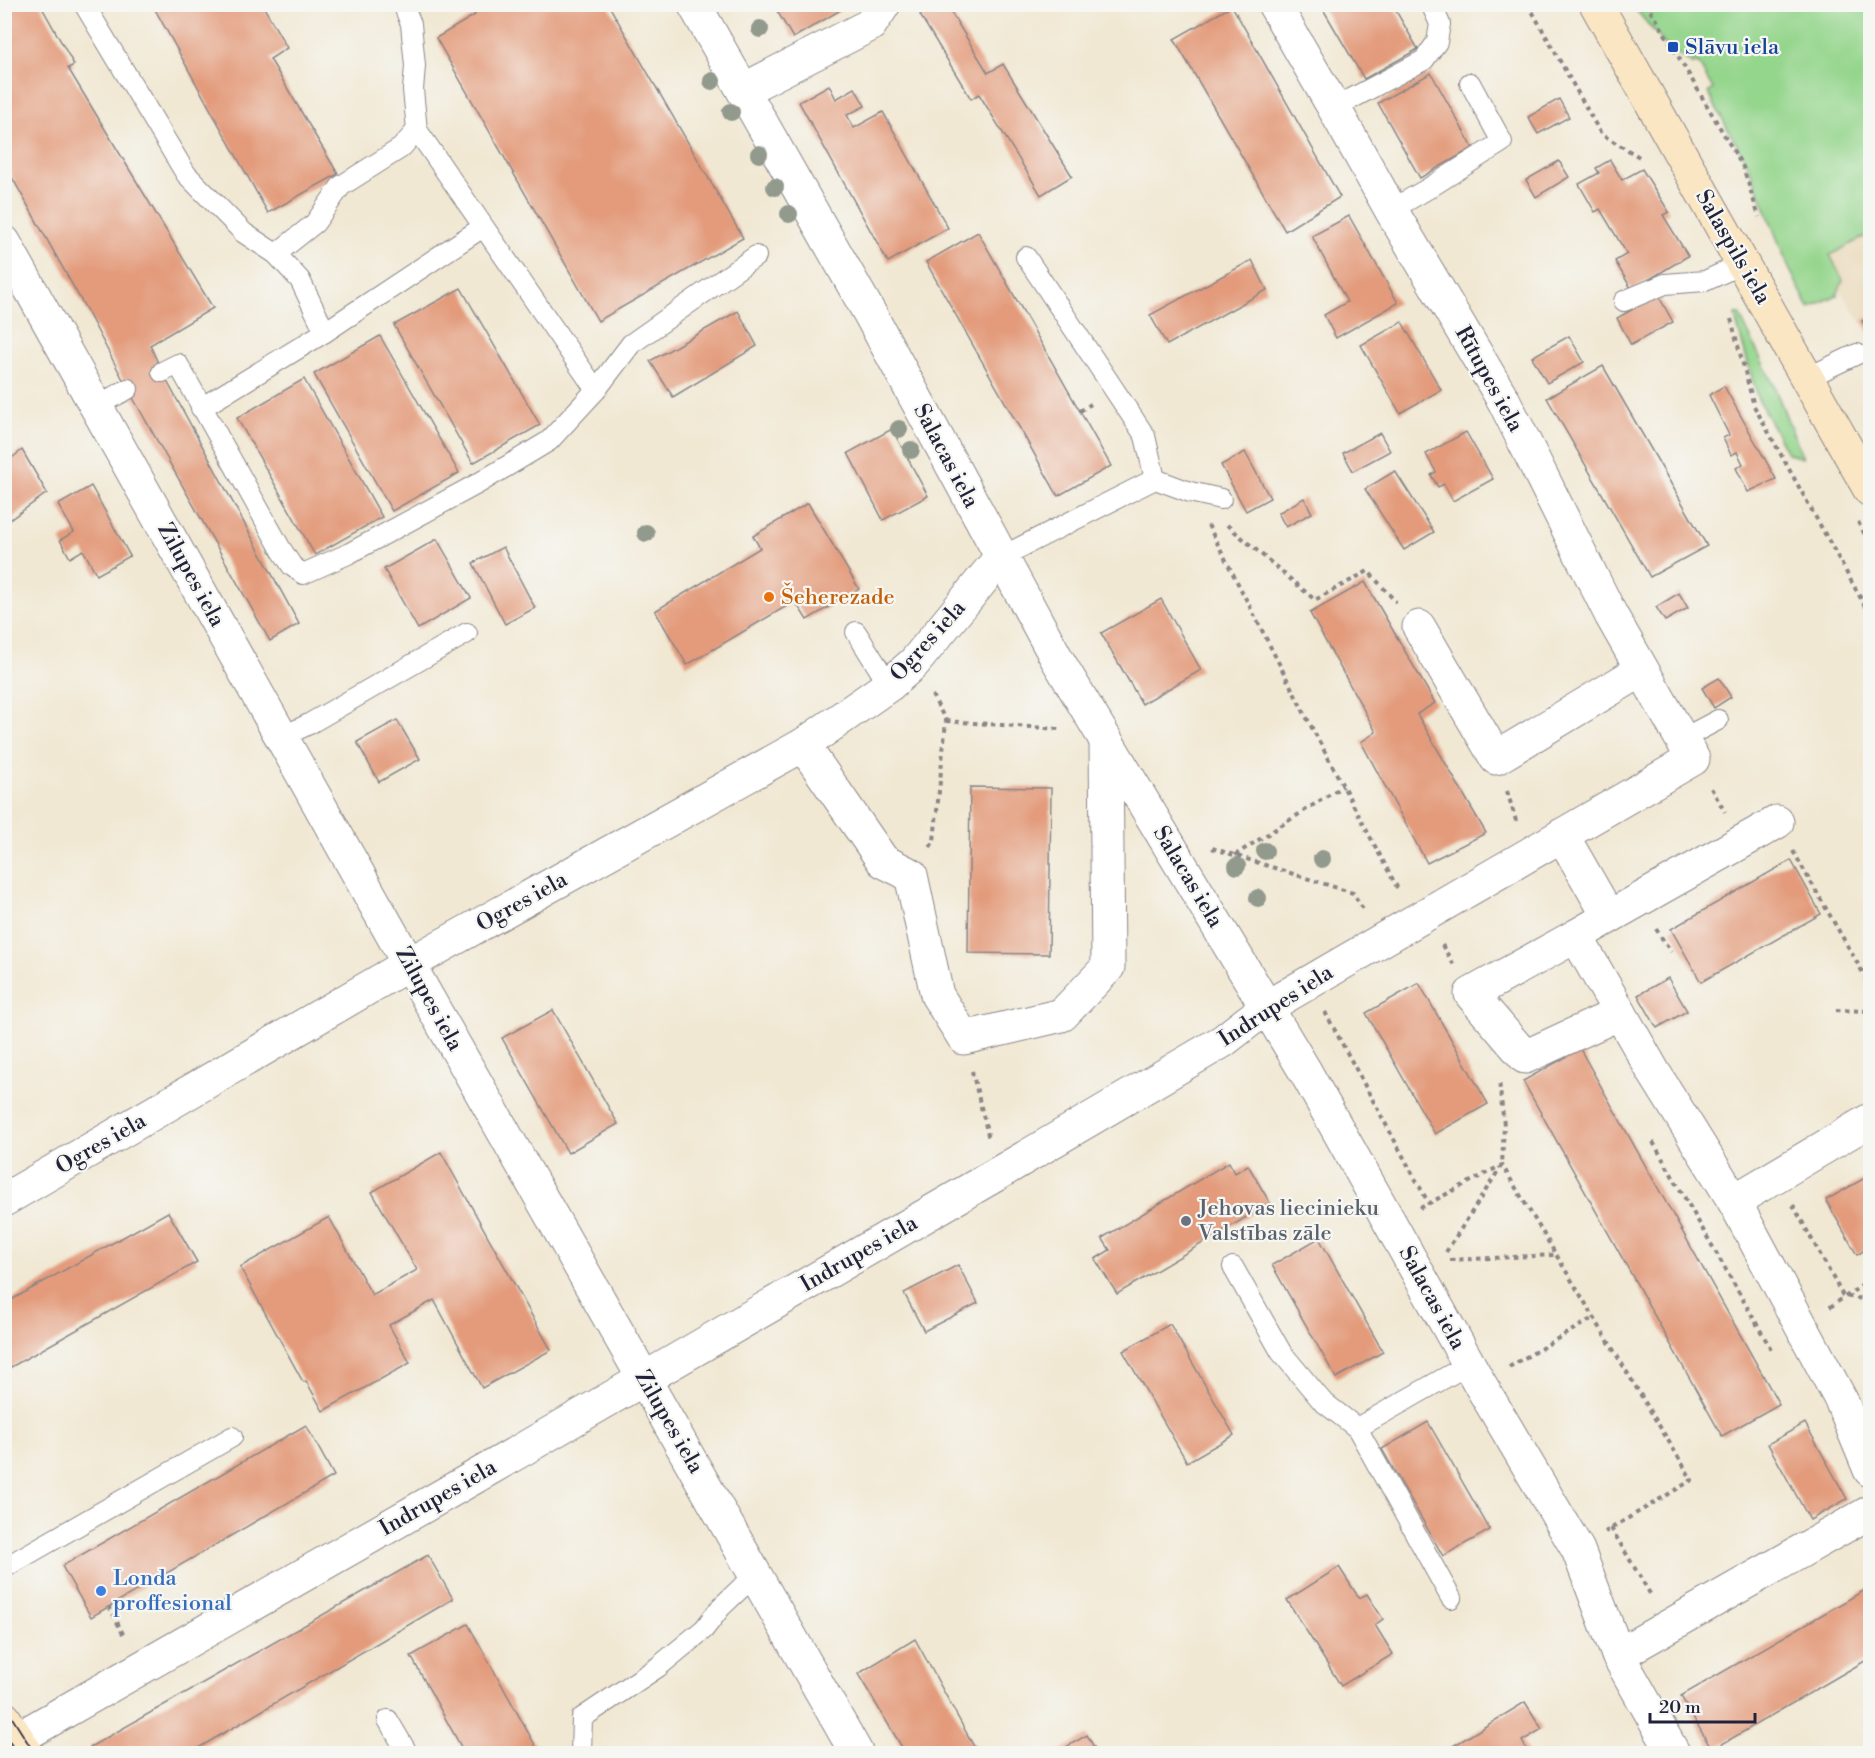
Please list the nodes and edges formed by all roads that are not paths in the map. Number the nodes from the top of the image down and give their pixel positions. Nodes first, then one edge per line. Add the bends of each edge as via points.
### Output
1 (84, 4) edge
2 (403, 4) edge
3 (694, 4) edge
4 (884, 4) edge
5 (1274, 4) edge
6 (1431, 4) edge
7 (1596, 4) edge
8 (1470, 83) dead end
9 (743, 90) junction
10 (1334, 108) junction
11 (417, 130) junction
12 (1390, 210) junction
13 (483, 227) junction
14 (4, 242) edge
15 (276, 254) junction
16 (756, 256) dead end
17 (1026, 257) dead end
18 (1728, 270) junction
19 (1624, 301) dead end
20 (326, 332) junction
21 (1857, 354) dead end
22 (162, 372) dead end
23 (1807, 378) junction
24 (128, 389) dead end
25 (596, 390) junction
26 (96, 406) junction
27 (201, 408) junction
28 (1155, 479) junction
29 (1870, 490) edge
30 (1207, 495) road end
31 (1001, 557) junction
32 (1419, 627) road end
33 (856, 632) dead end
34 (467, 633) dead end
35 (1642, 670) junction
36 (890, 685) junction
37 (1718, 720) dead end
38 (282, 737) junction
39 (1106, 740) junction
40 (803, 745) junction
41 (1687, 749) junction
42 (1784, 817) road end
43 (1562, 835) junction
44 (1609, 917) junction
45 (1576, 936) junction
46 (409, 964) junction
47 (1267, 1007) junction
48 (1620, 1013) junction
49 (1870, 1120) edge
50 (4, 1200) edge
51 (1734, 1201) junction
52 (1233, 1267) dead end
53 (1474, 1374) junction
54 (645, 1379) junction
55 (1357, 1428) junction
56 (232, 1437) dead end
57 (1870, 1470) edge
58 (1870, 1512) edge
59 (4, 1568) edge
60 (756, 1576) junction
61 (1450, 1598) dead end
62 (1618, 1655) junction
63 (388, 1720) dead end
64 (16, 1737) edge
65 (408, 1754) edge
66 (581, 1754) edge
67 (857, 1754) edge
68 (1674, 1754) edge

1 - 15 lane via 186,174 244,232
2 - 11 lane via 411,24
3 - 9 street, Salacas iela
4 - 9 street via 870,25
5 - 10 street, Rītupes iela
6 - 10 lane via 1440,24 1437,42 1424,60
7 - 18 street, Salaspils iela
8 - 12 lane via 1502,142
9 - 31 street, Salacas iela
10 - 12 street, Rītupes iela
11 - 13 lane
11 - 15 lane via 401,148 341,186 315,223
12 - 35 street, Rītupes iela via 1504,401
13 - 20 lane
13 - 25 lane
14 - 26 street, Zilupes iela
15 - 20 lane via 300,280
16 - 25 lane via 631,344
17 - 28 lane via 1145,436
18 - 19 lane via 1705,281 1665,284
18 - 23 street, Salaspils iela
20 - 27 lane
21 - 23 lane
22 - 27 lane via 178,364
23 - 29 street, Salaspils iela
24 - 26 lane
25 - 27 lane via 549,441 358,549 303,574 281,549
26 - 38 street, Zilupes iela
28 - 30 lane
28 - 31 lane
31 - 36 street, Ogres iela via 915,663
31 - 39 street, Salacas iela
32 - 35 street via 1497,758
33 - 36 lane
34 - 38 lane
35 - 41 street, Rītupes iela
36 - 40 street, Ogres iela
37 - 41 lane
38 - 46 street, Zilupes iela
39 - 40 street via 1108,967 1062,1015 964,1038 937,995 911,875 883,861
39 - 47 street, Salacas iela
40 - 46 street, Ogres iela
41 - 43 street, Indrupes iela
42 - 44 street
43 - 44 street
43 - 47 street, Indrupes iela
44 - 45 street
45 - 48 street
45 - 48 street via 1471,994 1525,1057
46 - 50 street, Ogres iela
46 - 54 street, Zilupes iela
47 - 53 street, Salacas iela
47 - 54 street, Indrupes iela via 1223,1041
48 - 51 street
49 - 51 street
51 - 57 street via 1841,1400
52 - 55 lane via 1281,1352 1322,1401
53 - 55 lane
53 - 62 street, Salacas iela via 1578,1550
54 - 60 street, Zilupes iela
54 - 64 street, Indrupes iela
55 - 61 lane
56 - 59 lane
58 - 62 street
60 - 66 lane via 721,1607 704,1629 658,1667 582,1718
60 - 67 street, Zilupes iela
62 - 68 street, Salacas iela
63 - 65 lane

